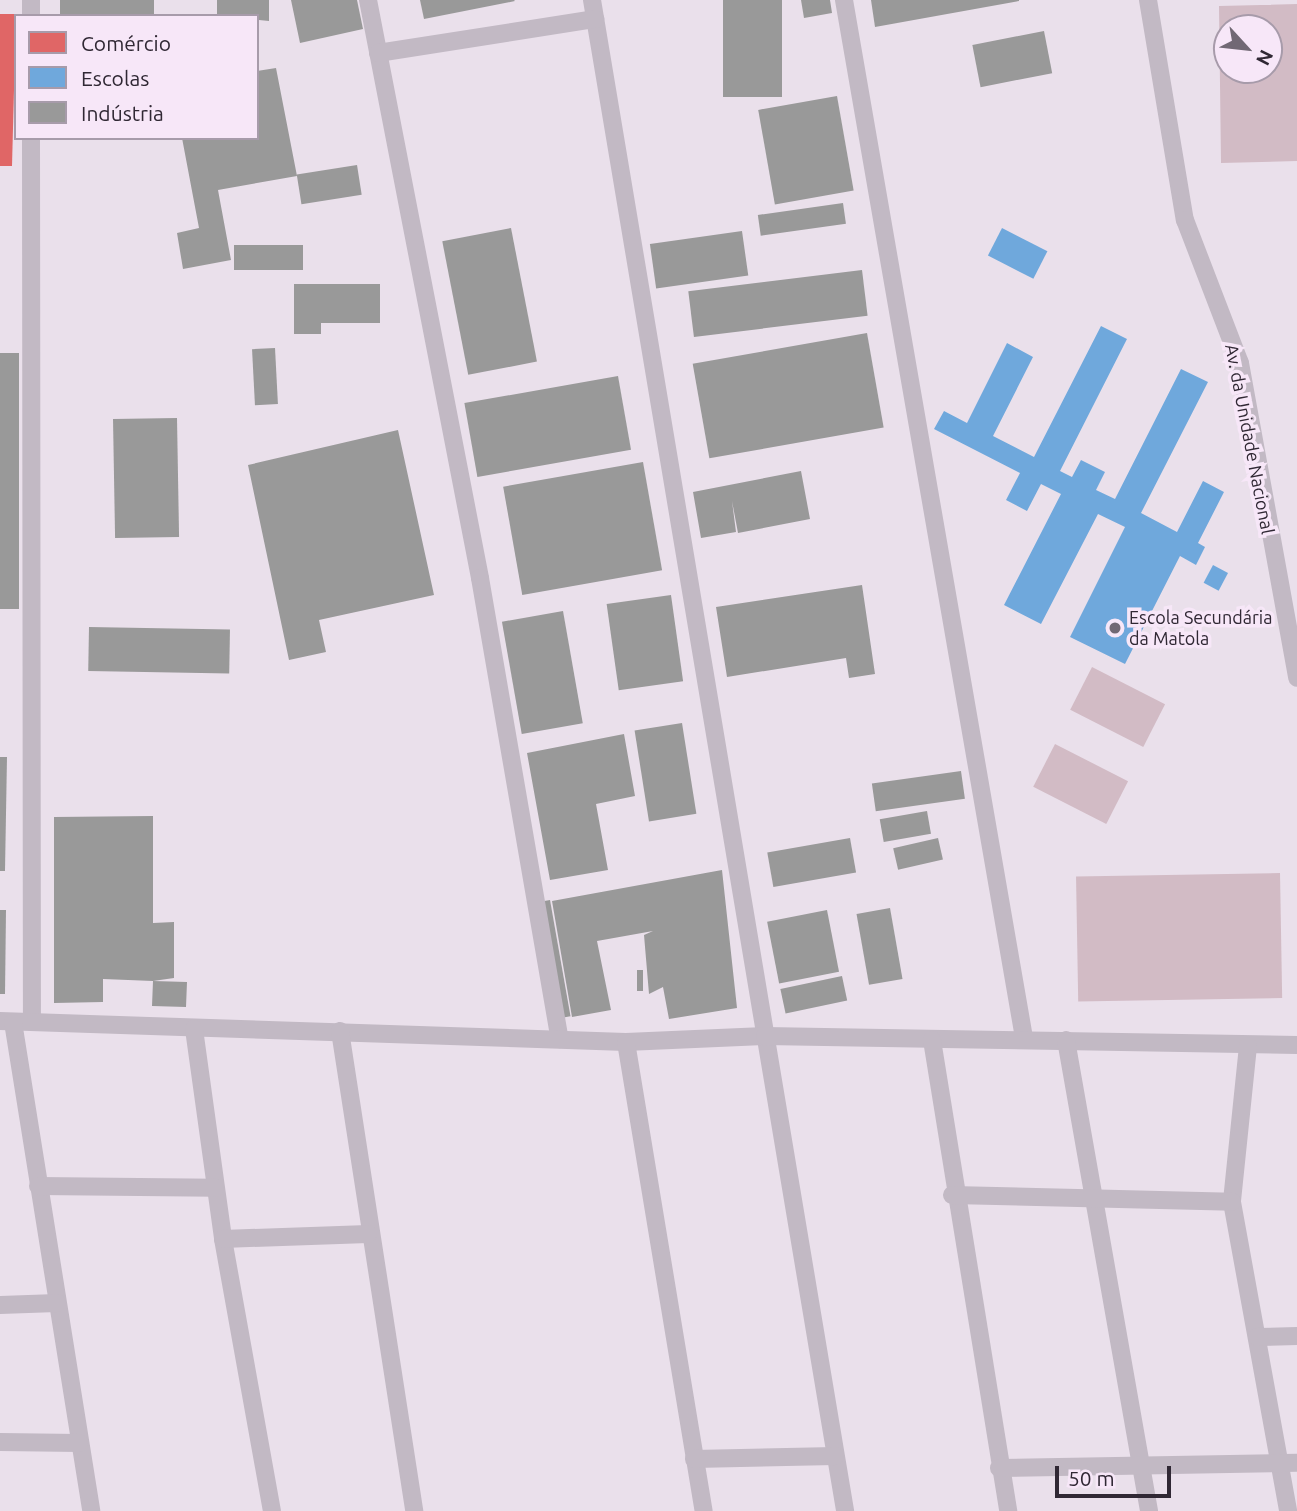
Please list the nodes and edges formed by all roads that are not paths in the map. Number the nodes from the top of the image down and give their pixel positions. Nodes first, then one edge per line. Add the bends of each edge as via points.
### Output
1 (368, 0) edge
2 (592, 0) edge
3 (844, 0) edge
4 (1148, 0) edge
5 (595, 19) junction
6 (378, 52) junction
7 (31, 140) edge
8 (1297, 678) edge
9 (6, 1021) edge
10 (32, 1022) junction
11 (194, 1029) junction
12 (340, 1031) junction
13 (765, 1036) junction
14 (1024, 1038) junction
15 (559, 1039) junction
16 (932, 1040) junction
17 (1066, 1040) junction
18 (626, 1042) junction
19 (1297, 1045) edge
20 (1248, 1046) junction
21 (38, 1186) junction
22 (215, 1188) junction
23 (953, 1195) junction
24 (1093, 1201) junction
25 (1232, 1202) junction
26 (368, 1234) junction
27 (223, 1239) junction
28 (57, 1303) junction
29 (0, 1305) edge
30 (1297, 1336) edge
31 (1256, 1337) junction
32 (0, 1442) edge
33 (79, 1443) junction
34 (835, 1456) junction
35 (694, 1459) junction
36 (1277, 1463) junction
37 (1297, 1463) edge
38 (999, 1468) junction
39 (1143, 1468) junction
40 (92, 1511) edge
41 (272, 1511) edge
42 (414, 1511) edge
43 (704, 1511) edge
44 (845, 1511) edge
45 (1008, 1511) edge
46 (1149, 1511) edge
47 (1289, 1511) edge

1 - 6 street
2 - 5 street
3 - 14 street
4 - 8 street, Av. da Unidade Nacional via 1182,207 1240,363
5 - 6 street
5 - 13 street
6 - 15 street via 480,578
7 - 10 street
9 - 10 street
9 - 21 street
10 - 11 street
11 - 12 street
11 - 22 street
12 - 15 street
12 - 26 street
13 - 16 street
13 - 18 street
13 - 34 street
14 - 16 street
14 - 17 street
15 - 18 street
16 - 23 street
17 - 20 street
17 - 24 street
18 - 35 street
19 - 20 street
20 - 25 street
21 - 22 street
21 - 28 street
22 - 27 street
23 - 24 street
23 - 38 street
24 - 25 street
24 - 39 street
25 - 31 street
26 - 27 street
26 - 42 street
27 - 41 street
28 - 29 street
28 - 33 street
30 - 31 street
31 - 36 street
32 - 33 street
33 - 40 street
34 - 35 street
34 - 44 street
35 - 43 street
36 - 37 street
36 - 39 street
36 - 47 street
38 - 39 street
38 - 45 street
39 - 46 street

